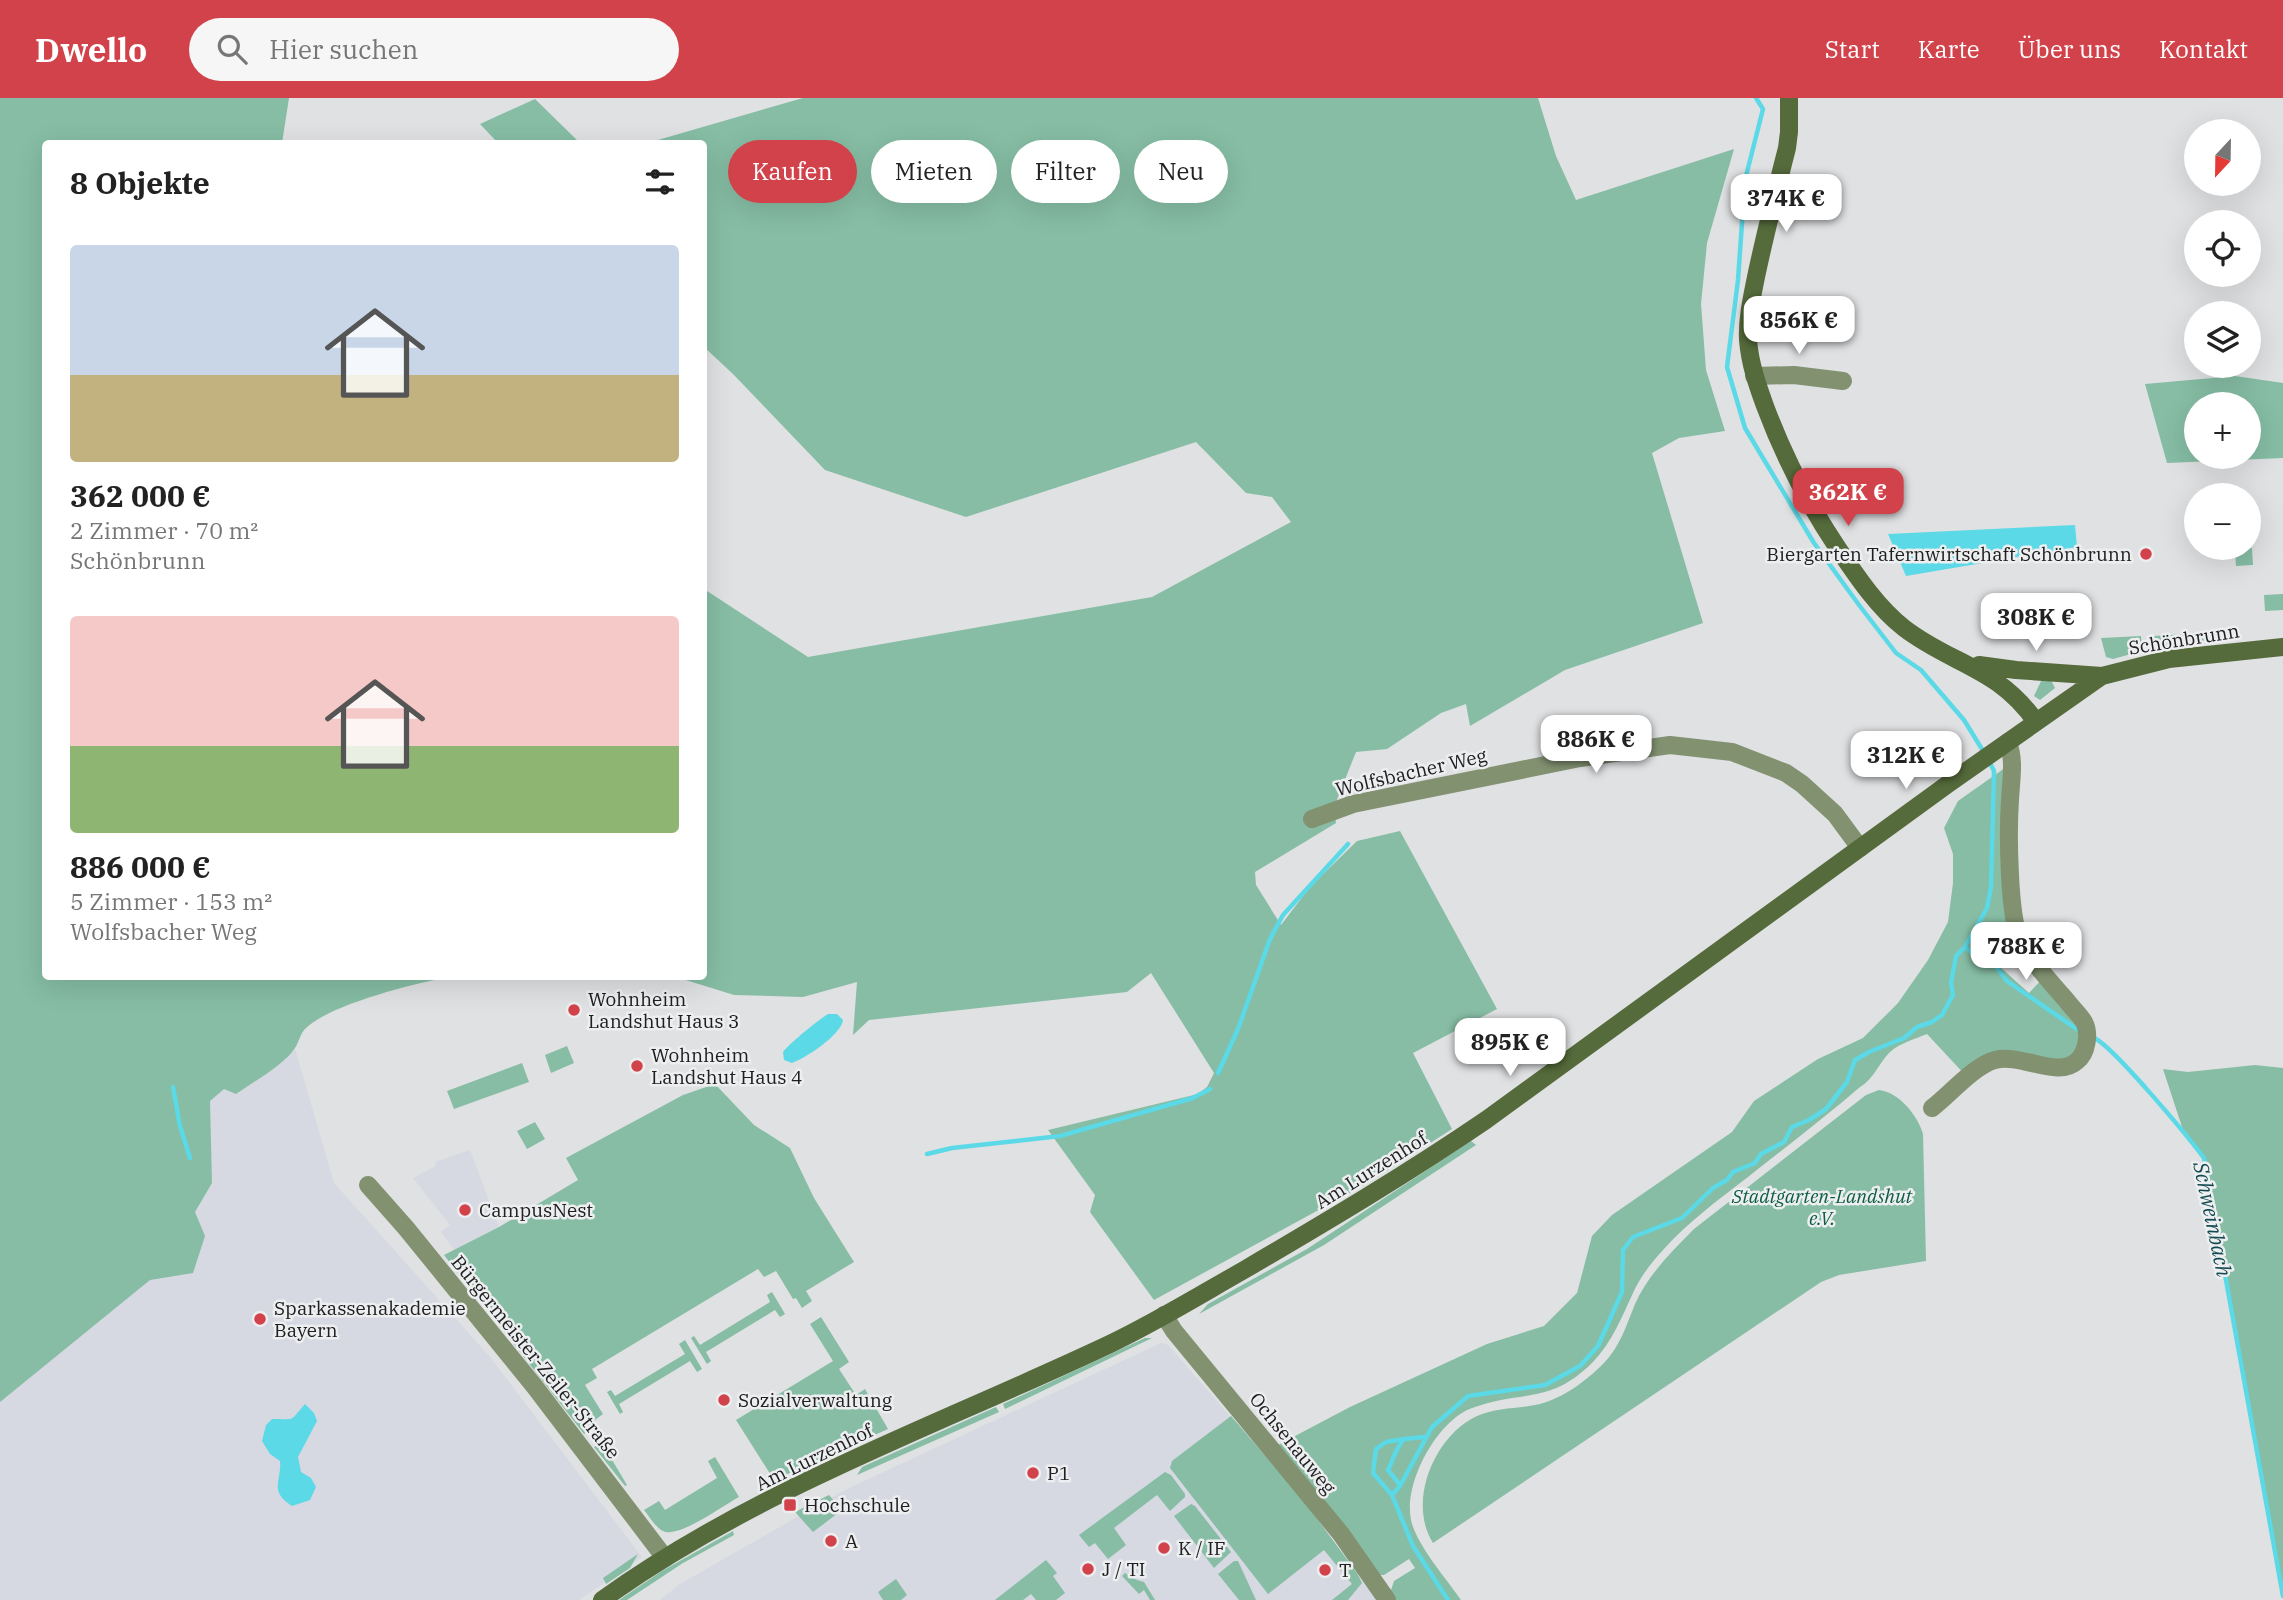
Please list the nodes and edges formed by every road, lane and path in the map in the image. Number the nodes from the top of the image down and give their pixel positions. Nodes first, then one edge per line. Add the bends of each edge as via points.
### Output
1 (1789, 98) edge
2 (1754, 376) junction
3 (1843, 381) dead end
4 (2283, 647) edge
5 (1968, 663) junction
6 (2102, 676) junction
7 (2036, 722) junction
8 (2002, 746) junction
9 (1312, 819) dead end
10 (1860, 848) junction
11 (1932, 1108) dead end
12 (368, 1185) dead end
13 (1164, 1315) junction
14 (665, 1559) junction
15 (602, 1600) edge
16 (1387, 1600) edge

1 - 2 street, Schönbrunn via 1787,148 1750,315 1748,339
2 - 3 street
2 - 5 street, Schönbrunn via 1787,463 1851,568 1904,628
4 - 6 street, Schönbrunn via 2169,659
5 - 6 street, Schönbrunn
5 - 7 street, Schönbrunn via 2003,684
6 - 7 street, Am Lurzenhof
7 - 8 street, Am Lurzenhof
8 - 10 street, Am Lurzenhof
8 - 11 street via 2013,756 2009,838 2016,925 2021,942 2085,1023 2086,1044 2077,1062 2058,1069 2020,1059 1994,1060
9 - 10 street, Wolfsbacher Weg via 1353,804 1580,758 1670,745 1732,752 1786,773 1835,814
10 - 13 street, Am Lurzenhof via 1411,1171
12 - 14 street, Bürgermeister-Zeiler-Straße via 535,1387
13 - 14 street, Am Lurzenhof via 785,1492
13 - 16 street, Ochsenauweg via 1340,1534
14 - 15 street, Am Lurzenhof

